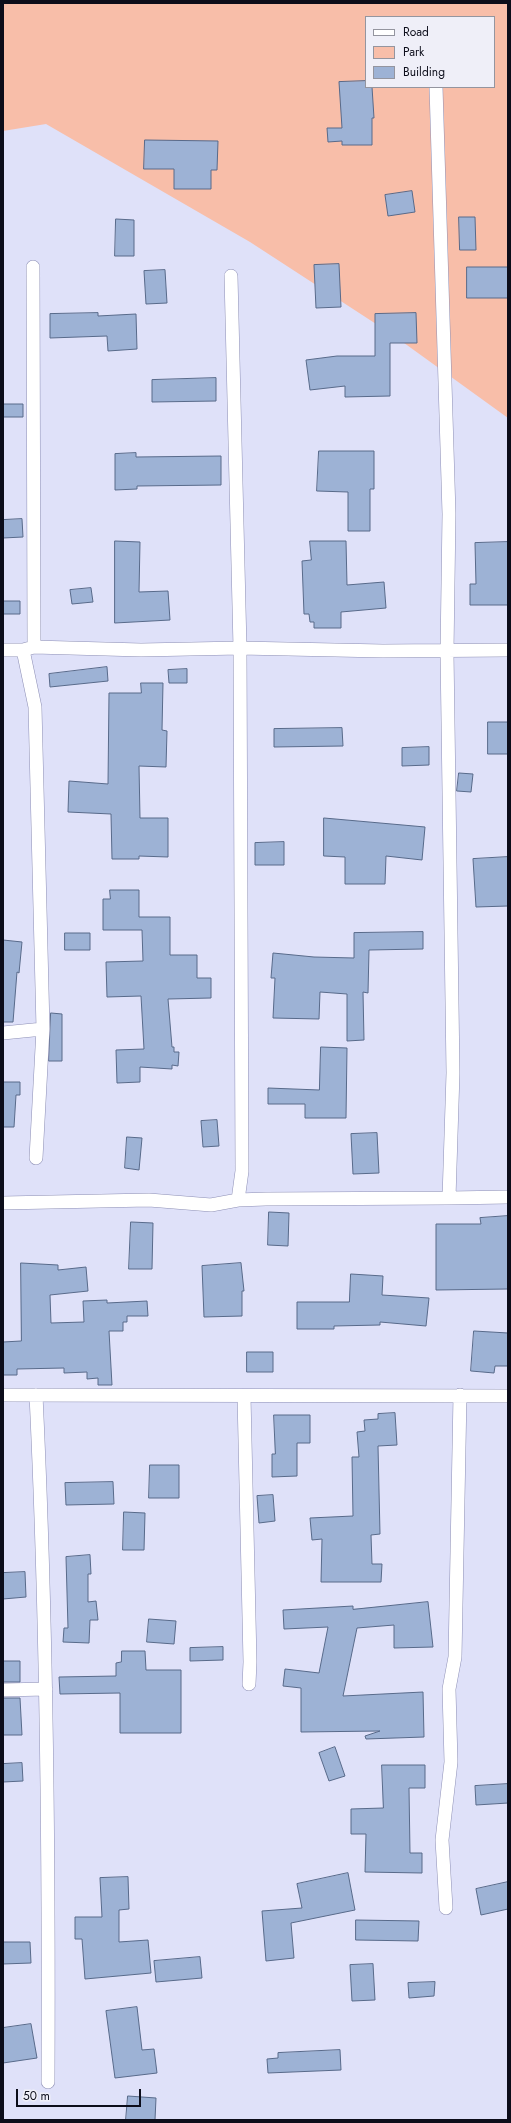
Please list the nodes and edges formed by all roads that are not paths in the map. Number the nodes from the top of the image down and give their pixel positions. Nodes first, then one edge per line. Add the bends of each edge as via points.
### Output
1 (436, 88) edge
2 (33, 267) dead end
3 (232, 276) dead end
4 (28, 648) junction
5 (240, 648) junction
6 (3, 650) edge
7 (508, 650) edge
8 (447, 652) junction
9 (43, 1029) junction
10 (3, 1033) edge
11 (36, 1158) dead end
12 (508, 1197) edge
13 (450, 1198) junction
14 (238, 1200) junction
15 (3, 1203) edge
16 (3, 1395) edge
17 (36, 1395) junction
18 (460, 1395) junction
19 (244, 1396) junction
20 (508, 1396) edge
21 (249, 1684) dead end
22 (46, 1689) junction
23 (3, 1690) edge
24 (446, 1908) dead end
25 (48, 2082) dead end

1 - 8 street via 449,514
2 - 4 street
3 - 5 street
4 - 5 street
4 - 6 street
4 - 9 street via 35,707
5 - 8 street
5 - 14 street via 242,1171
7 - 8 street
8 - 13 street via 453,1073
9 - 10 street
9 - 11 street
12 - 13 street
13 - 14 street
14 - 15 street via 211,1205 149,1200
16 - 17 street
17 - 19 street
17 - 22 street via 44,1547
18 - 19 street
18 - 20 street
18 - 24 street via 455,1657 449,1689 452,1762 442,1840
19 - 21 street
22 - 23 street
22 - 25 street

